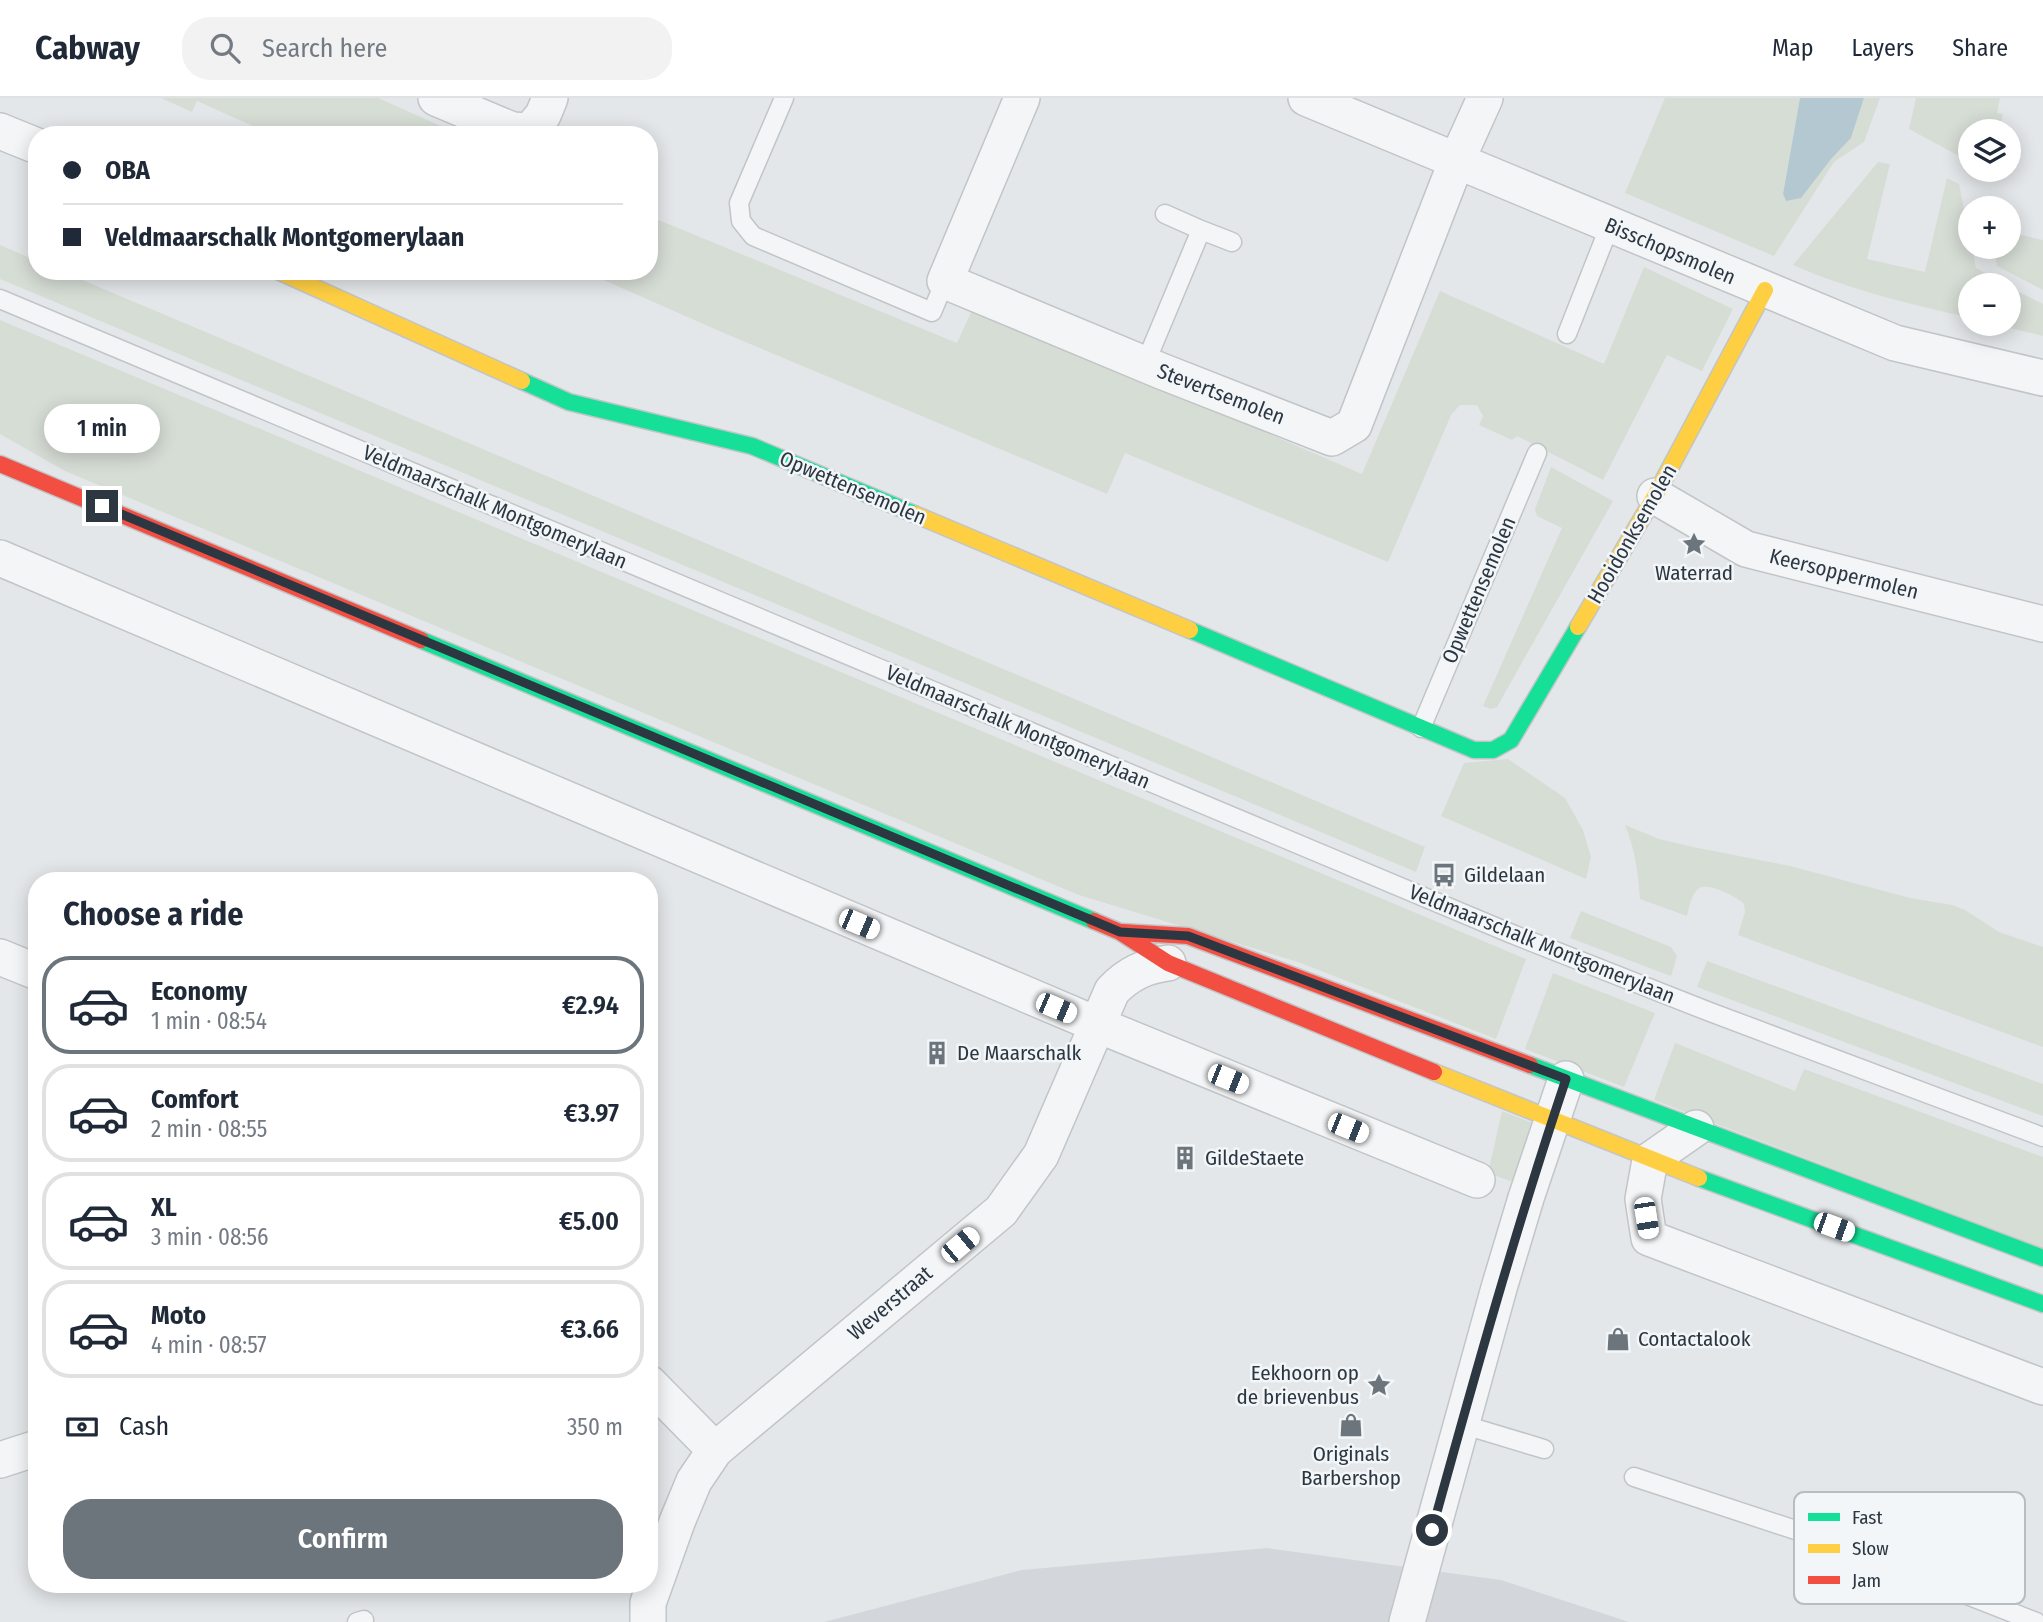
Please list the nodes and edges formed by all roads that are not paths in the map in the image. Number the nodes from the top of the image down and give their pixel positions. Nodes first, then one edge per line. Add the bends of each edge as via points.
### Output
1 (436, 98) edge
2 (550, 98) edge
3 (784, 98) edge
4 (1022, 98) edge
5 (1306, 98) edge
6 (1485, 98) edge
7 (502, 126) edge
8 (534, 126) edge
9 (0, 131) edge
10 (28, 142) edge
11 (1457, 160) junction
12 (1165, 214) dead end
13 (1610, 225) junction
14 (1201, 230) junction
15 (1232, 242) dead end
16 (298, 280) edge
17 (945, 281) junction
18 (1765, 290) junction
19 (0, 299) edge
20 (1567, 334) dead end
21 (1144, 364) junction
22 (2043, 378) edge
23 (1537, 453) dead end
24 (0, 464) edge
25 (1656, 496) junction
26 (0, 558) edge
27 (2043, 624) edge
28 (1421, 728) junction
29 (1474, 750) joint
30 (1120, 932) junction
31 (0, 957) edge
32 (1168, 963) junction
33 (28, 968) edge
34 (1098, 1025) junction
35 (1566, 1079) junction
36 (1552, 1121) junction
37 (1696, 1128) junction
38 (2043, 1137) edge
39 (1650, 1160) junction
40 (1477, 1180) dead end
41 (2043, 1258) edge
42 (2043, 1304) edge
43 (2043, 1387) edge
44 (658, 1391) edge
45 (1461, 1424) junction
46 (1544, 1449) dead end
47 (715, 1450) junction
48 (28, 1451) edge
49 (0, 1460) edge
50 (1634, 1477) dead end
51 (1794, 1530) edge
52 (658, 1577) edge
53 (652, 1593) edge
54 (1990, 1604) edge
55 (648, 1622) edge
56 (1407, 1622) edge
57 (2036, 1622) edge

1 - 7 street
2 - 8 street
3 - 17 lane via 739,203 741,221 753,236 932,312
4 - 17 street
5 - 11 street, Bisschopsmolen
6 - 11 street, Stevertsemolen
9 - 10 street
11 - 13 street, Bisschopsmolen
11 - 21 street, Stevertsemolen via 1354,425 1332,438
12 - 14 lane
13 - 18 street, Bisschopsmolen
13 - 20 lane
14 - 15 lane
14 - 21 lane
16 - 28 main road, Opwettensemolen via 569,402 752,446
17 - 21 street, Stevertsemolen
18 - 22 street, Bisschopsmolen via 1895,343
18 - 25 main road, Hooidonksemolen
19 - 38 lane, Veldmaarschalk Montgomerylaan via 1512,934
23 - 28 lane, Opwettensemolen
24 - 30 main road
25 - 27 street, Keersoppermolen via 1746,549
25 - 29 main road, Hooidonksemolen via 1511,740 1493,750
26 - 34 street
28 - 29 main road, Opwettensemolen
30 - 32 main road
30 - 35 main road via 1188,936
31 - 33 street
32 - 34 street, Weverstraat via 1147,965 1122,980 1112,991
32 - 36 main road
34 - 40 street
34 - 47 street, Weverstraat via 1041,1155 1001,1211
35 - 36 street
35 - 37 main road
36 - 39 main road
36 - 45 street
37 - 39 street
37 - 41 main road
39 - 42 main road
39 - 43 street via 1643,1199 1649,1238
44 - 47 street
45 - 46 lane
45 - 56 street
47 - 52 street, Weverstraat via 694,1481
48 - 49 street
50 - 51 lane
53 - 55 street, Weverstraat
54 - 57 lane

